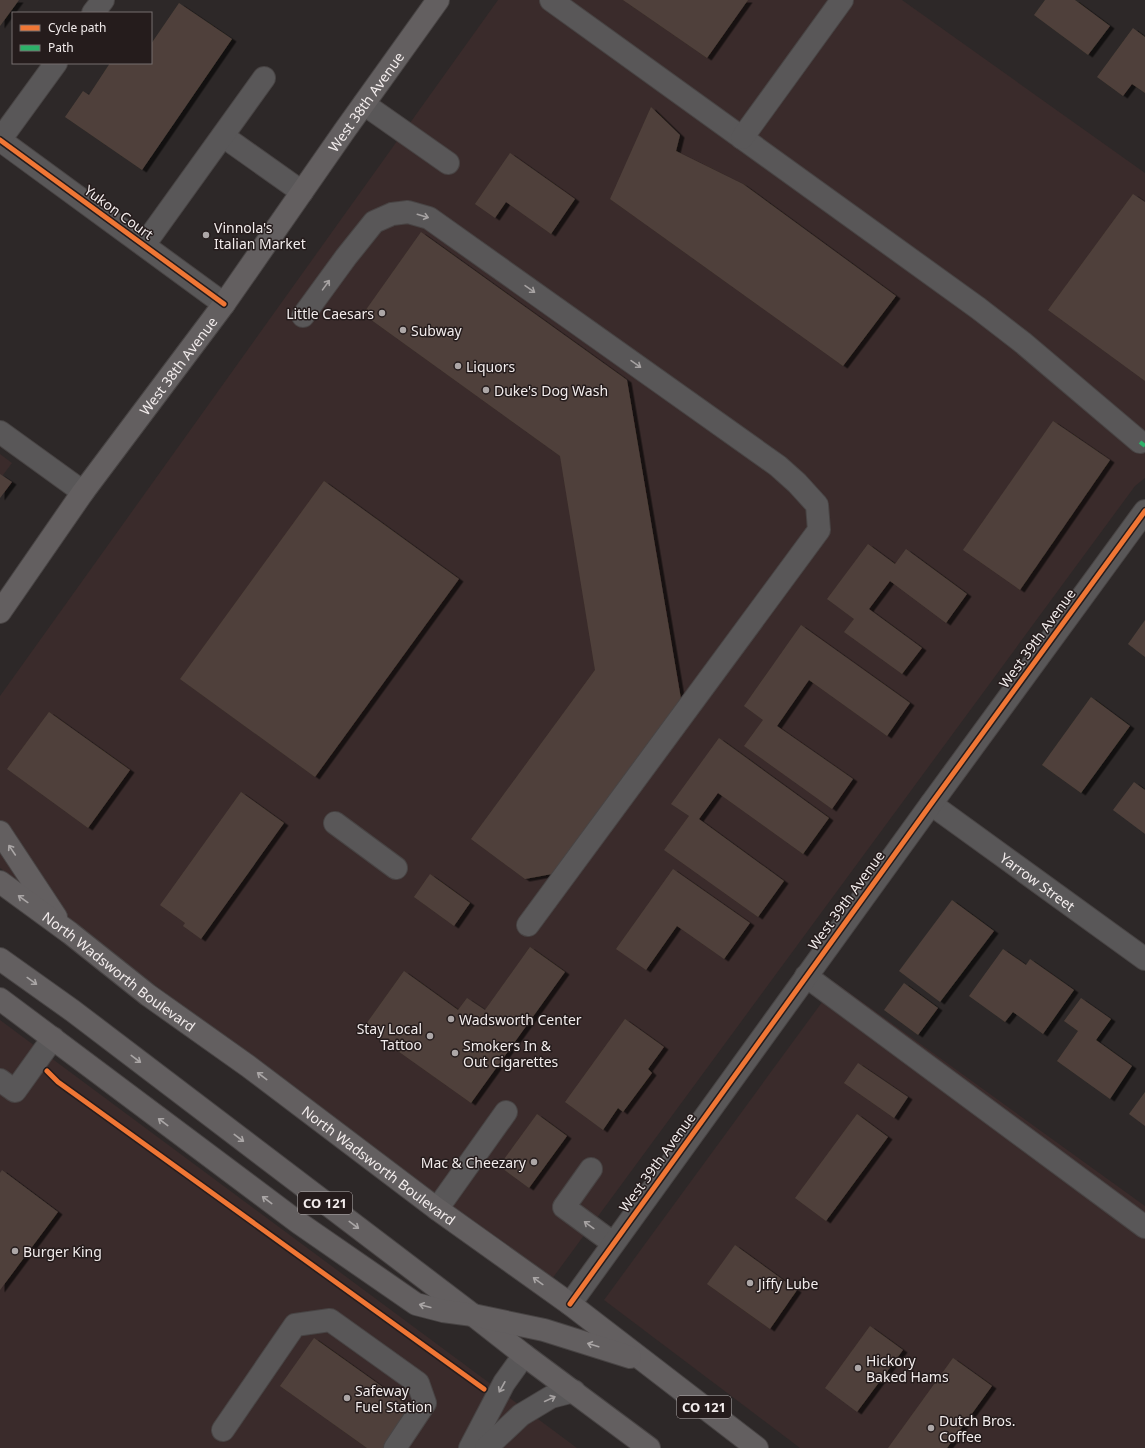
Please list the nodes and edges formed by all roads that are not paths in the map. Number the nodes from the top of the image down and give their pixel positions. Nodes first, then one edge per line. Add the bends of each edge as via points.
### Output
1 (103, 0) edge
2 (438, 0) edge
3 (551, 0) edge
4 (842, 0) edge
5 (94, 12) edge
6 (55, 64) edge
7 (264, 78) dead end
8 (364, 104) junction
9 (223, 136) junction
10 (742, 138) junction
11 (0, 140) edge
12 (448, 163) dead end
13 (302, 192) junction
14 (144, 245) junction
15 (224, 304) junction
16 (303, 316) dead end
17 (0, 432) edge
18 (1140, 442) dead end
19 (84, 492) junction
20 (1145, 510) edge
21 (0, 612) edge
22 (931, 804) junction
23 (335, 823) dead end
24 (0, 832) edge
25 (396, 868) dead end
26 (0, 882) edge
27 (528, 925) dead end
28 (64, 929) junction
29 (0, 958) edge
30 (1145, 959) edge
31 (806, 976) junction
32 (0, 999) edge
33 (53, 1038) junction
34 (0, 1080) edge
35 (506, 1112) dead end
36 (591, 1169) dead end
37 (437, 1209) junction
38 (1145, 1227) edge
39 (614, 1243) junction
40 (570, 1304) junction
41 (473, 1315) junction
42 (567, 1338) junction
43 (524, 1355) junction
44 (643, 1361) junction
45 (574, 1391) junction
46 (223, 1430) dead end
47 (395, 1448) edge
48 (470, 1448) edge
49 (486, 1448) edge
50 (649, 1448) edge
51 (758, 1448) edge

1 - 5 street
2 - 8 main road, West 38th Avenue
3 - 10 street
4 - 10 street
6 - 11 street
7 - 9 street
8 - 12 street
8 - 13 main road, West 38th Avenue
9 - 13 street
9 - 14 street
10 - 18 street via 978,308
11 - 14 street, Yukon Court
13 - 15 main road, West 38th Avenue
14 - 15 street, Yukon Court
15 - 19 main road, West 38th Avenue
16 -> 27 street via 374,222 392,214 408,212 429,218 778,466 817,505 819,530
17 - 19 street
19 - 21 main road, West 38th Avenue
20 - 22 street, West 39th Avenue
22 - 30 street, Yarrow Street
22 - 31 street, West 39th Avenue
23 - 25 street
28 -> 24 main road
28 -> 26 main road, North Wadsworth Boulevard / CO 121
37 -> 28 main road, North Wadsworth Boulevard / CO 121 via 248,1066 148,995
29 -> 41 main road, CO 121
31 - 38 street
31 - 39 street, West 39th Avenue
32 - 33 main road
33 - 34 street via 16,1091
41 -> 33 main road via 416,1304 299,1223
35 - 37 street
39 -> 36 street via 564,1207
40 -> 37 main road, North Wadsworth Boulevard / CO 121
39 - 40 street, West 39th Avenue
40 - 44 main road, North Wadsworth Boulevard / CO 121
41 - 42 main road via 544,1330
41 - 43 main road, CO 121
42 - 43 main road via 545,1339
44 -> 42 main road
43 - 45 main road, CO 121
43 -> 48 street via 504,1382
44 - 51 main road, North Wadsworth Boulevard / CO 121
49 -> 45 street via 521,1416 551,1397
45 - 50 main road, CO 121
46 - 47 street via 295,1325 330,1320 418,1383 425,1402

